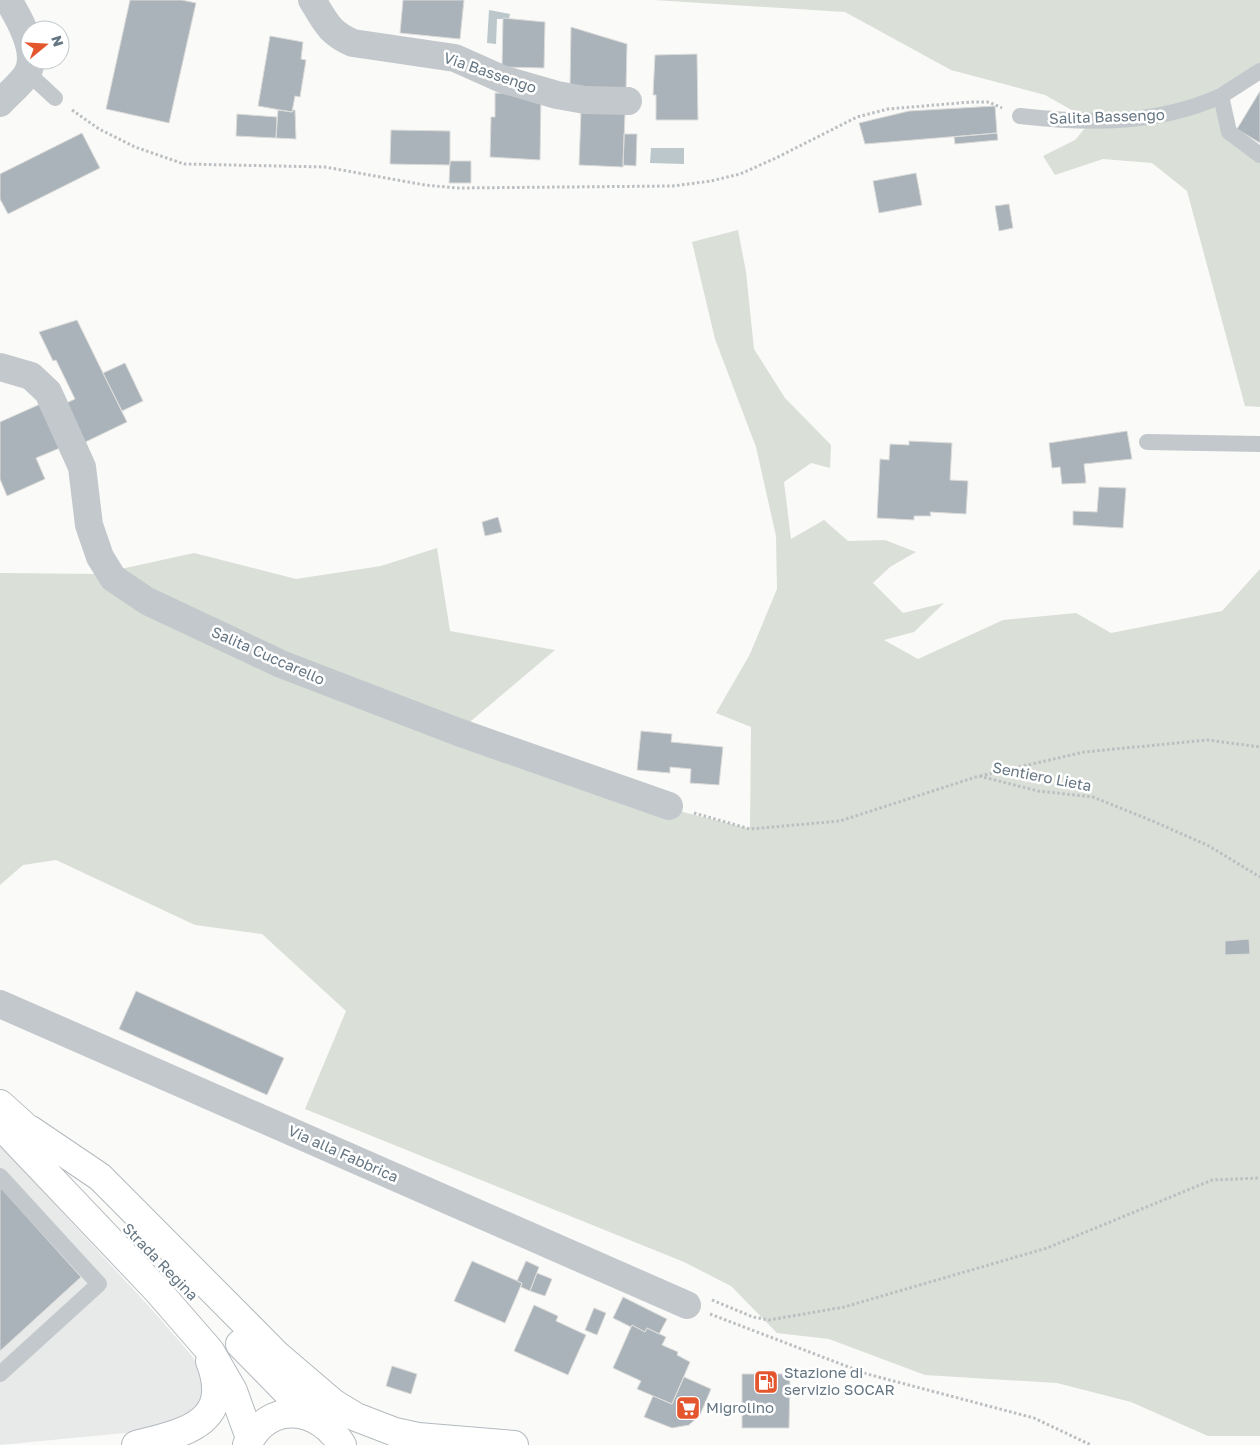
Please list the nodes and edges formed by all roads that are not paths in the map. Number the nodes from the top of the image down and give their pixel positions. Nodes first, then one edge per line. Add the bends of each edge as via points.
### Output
1 (8, 0) edge
2 (312, 0) edge
3 (1260, 71) edge
4 (28, 73) junction
5 (1222, 96) junction
6 (56, 98) road end
7 (628, 100) dead end
8 (0, 103) edge
9 (1020, 116) road end
10 (1260, 154) edge
11 (0, 368) edge
12 (1147, 442) dead end
13 (1260, 444) edge
14 (669, 806) road end
15 (0, 1004) edge
16 (0, 1104) edge
17 (0, 1124) edge
18 (29, 1129) junction
19 (0, 1176) edge
20 (698, 1302) road end
21 (198, 1337) junction
22 (0, 1374) edge
23 (336, 1435) edge
24 (248, 1442) edge
25 (136, 1445) edge
26 (514, 1445) edge

1 - 4 street via 25,28 29,45
2 - 7 street, Via Bassengo via 328,28 353,43 455,58 502,79 557,95 585,100
3 - 5 lane, Salita Bassengo
4 - 6 lane
4 - 8 street
5 - 9 lane, Salita Bassengo via 1172,114 1140,118 1065,121
5 - 10 lane via 1230,132
11 - 14 street, Salita Cuccarello via 31,376 48,392 82,467 90,525 100,557 113,578 147,601 281,664 458,732
12 - 13 lane
15 - 20 street, Via alla Fabbrica
16 - 18 main road, Strada Regina
17 - 21 main road, Strada Regina
18 - 23 main road, Strada Regina via 286,1391
18 - 26 main road via 100,1177 278,1356 333,1403 356,1417 395,1432
19 - 22 lane via 99,1284
21 - 24 main road, Strada Regina via 233,1391
21 - 25 main road via 207,1353 215,1381 216,1392 208,1413 183,1433
23 - 24 main road via 305,1414 289,1414 274,1417 260,1426

